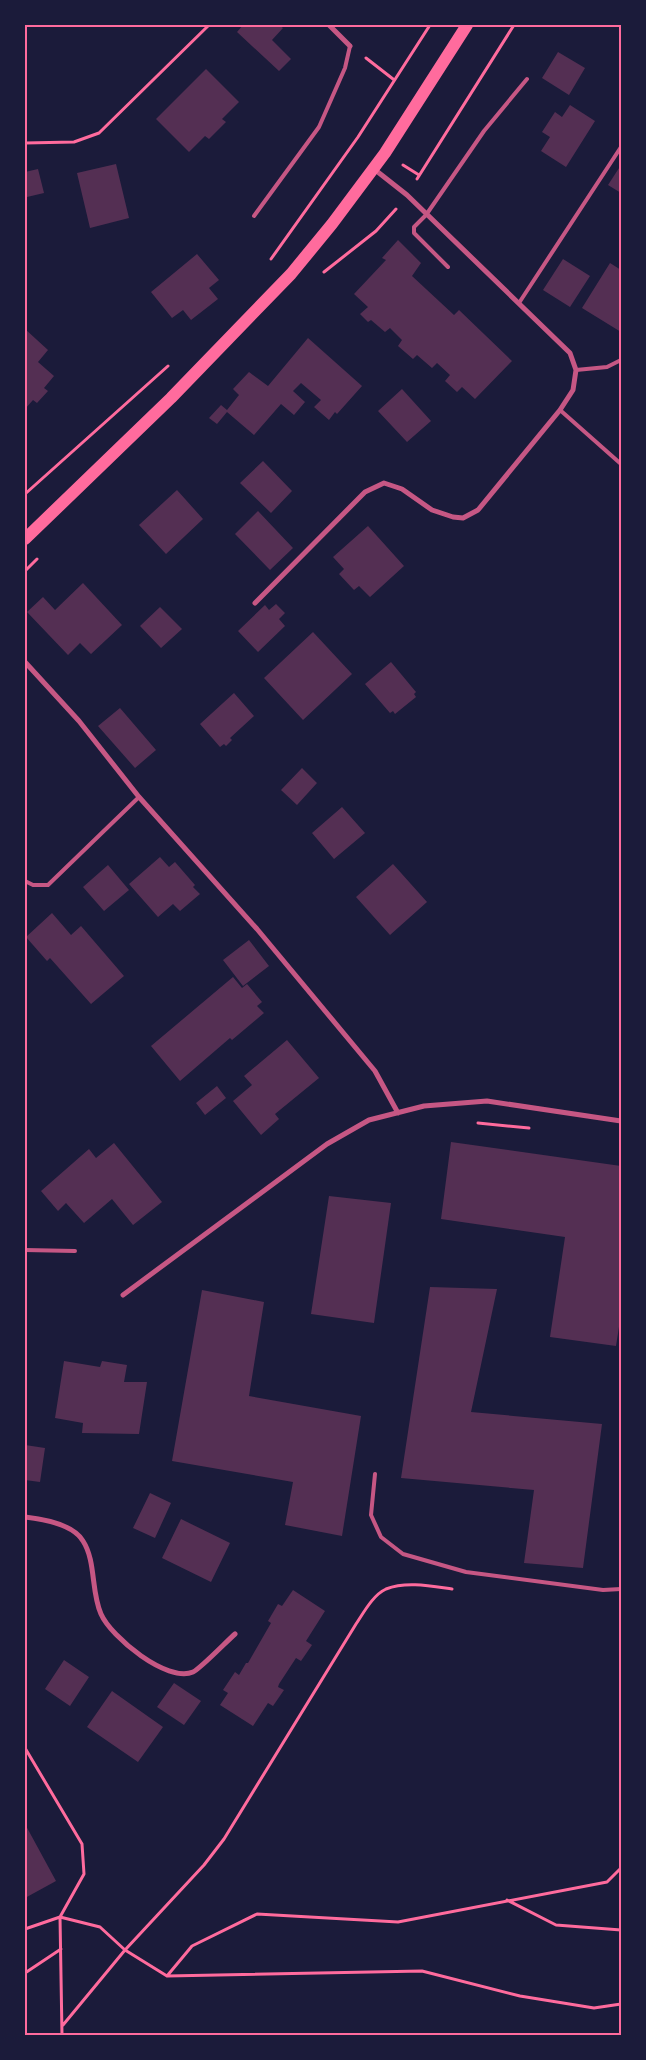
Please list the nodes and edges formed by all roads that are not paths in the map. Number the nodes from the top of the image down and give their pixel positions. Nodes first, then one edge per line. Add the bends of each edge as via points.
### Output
1 (329, 25) edge
2 (467, 25) edge
3 (350, 46) joint
4 (527, 78) dead end
5 (621, 147) edge
6 (374, 168) junction
7 (426, 215) junction
8 (254, 216) dead end
9 (448, 267) dead end
10 (519, 303) junction
11 (621, 360) edge
12 (576, 370) junction
13 (560, 410) junction
14 (621, 464) edge
15 (25, 539) edge
16 (255, 603) dead end
17 (25, 662) edge
18 (139, 797) junction
19 (25, 881) edge
20 (398, 1113) junction
21 (621, 1121) edge
22 (25, 1250) edge
23 (75, 1251) dead end
24 (123, 1295) dead end
25 (375, 1474) dead end
26 (25, 1517) edge
27 (621, 1589) edge
28 (235, 1634) dead end

1 - 3 street
2 - 6 main road
3 - 8 lane via 345,68 319,127
4 - 7 lane via 484,131
5 - 10 lane
6 - 7 street
6 - 15 main road via 291,274 171,398
7 - 9 lane via 414,227 414,233
7 - 10 street
10 - 12 street via 570,353
11 - 12 lane via 607,367
12 - 13 street via 572,390
13 - 14 lane
13 - 16 street via 478,510 463,518 453,517 432,510 402,489 384,483 366,492
17 - 18 street via 79,721
18 - 19 lane via 48,885 33,886
18 - 20 street via 257,929 375,1071
20 - 21 street via 424,1106 487,1101
20 - 24 street via 369,1120 327,1144
22 - 23 lane
25 - 27 lane via 371,1515 381,1537 403,1554 466,1572 603,1590
26 - 28 street via 58,1524 74,1531 83,1540 102,1615 115,1635 150,1661 176,1674 193,1672

